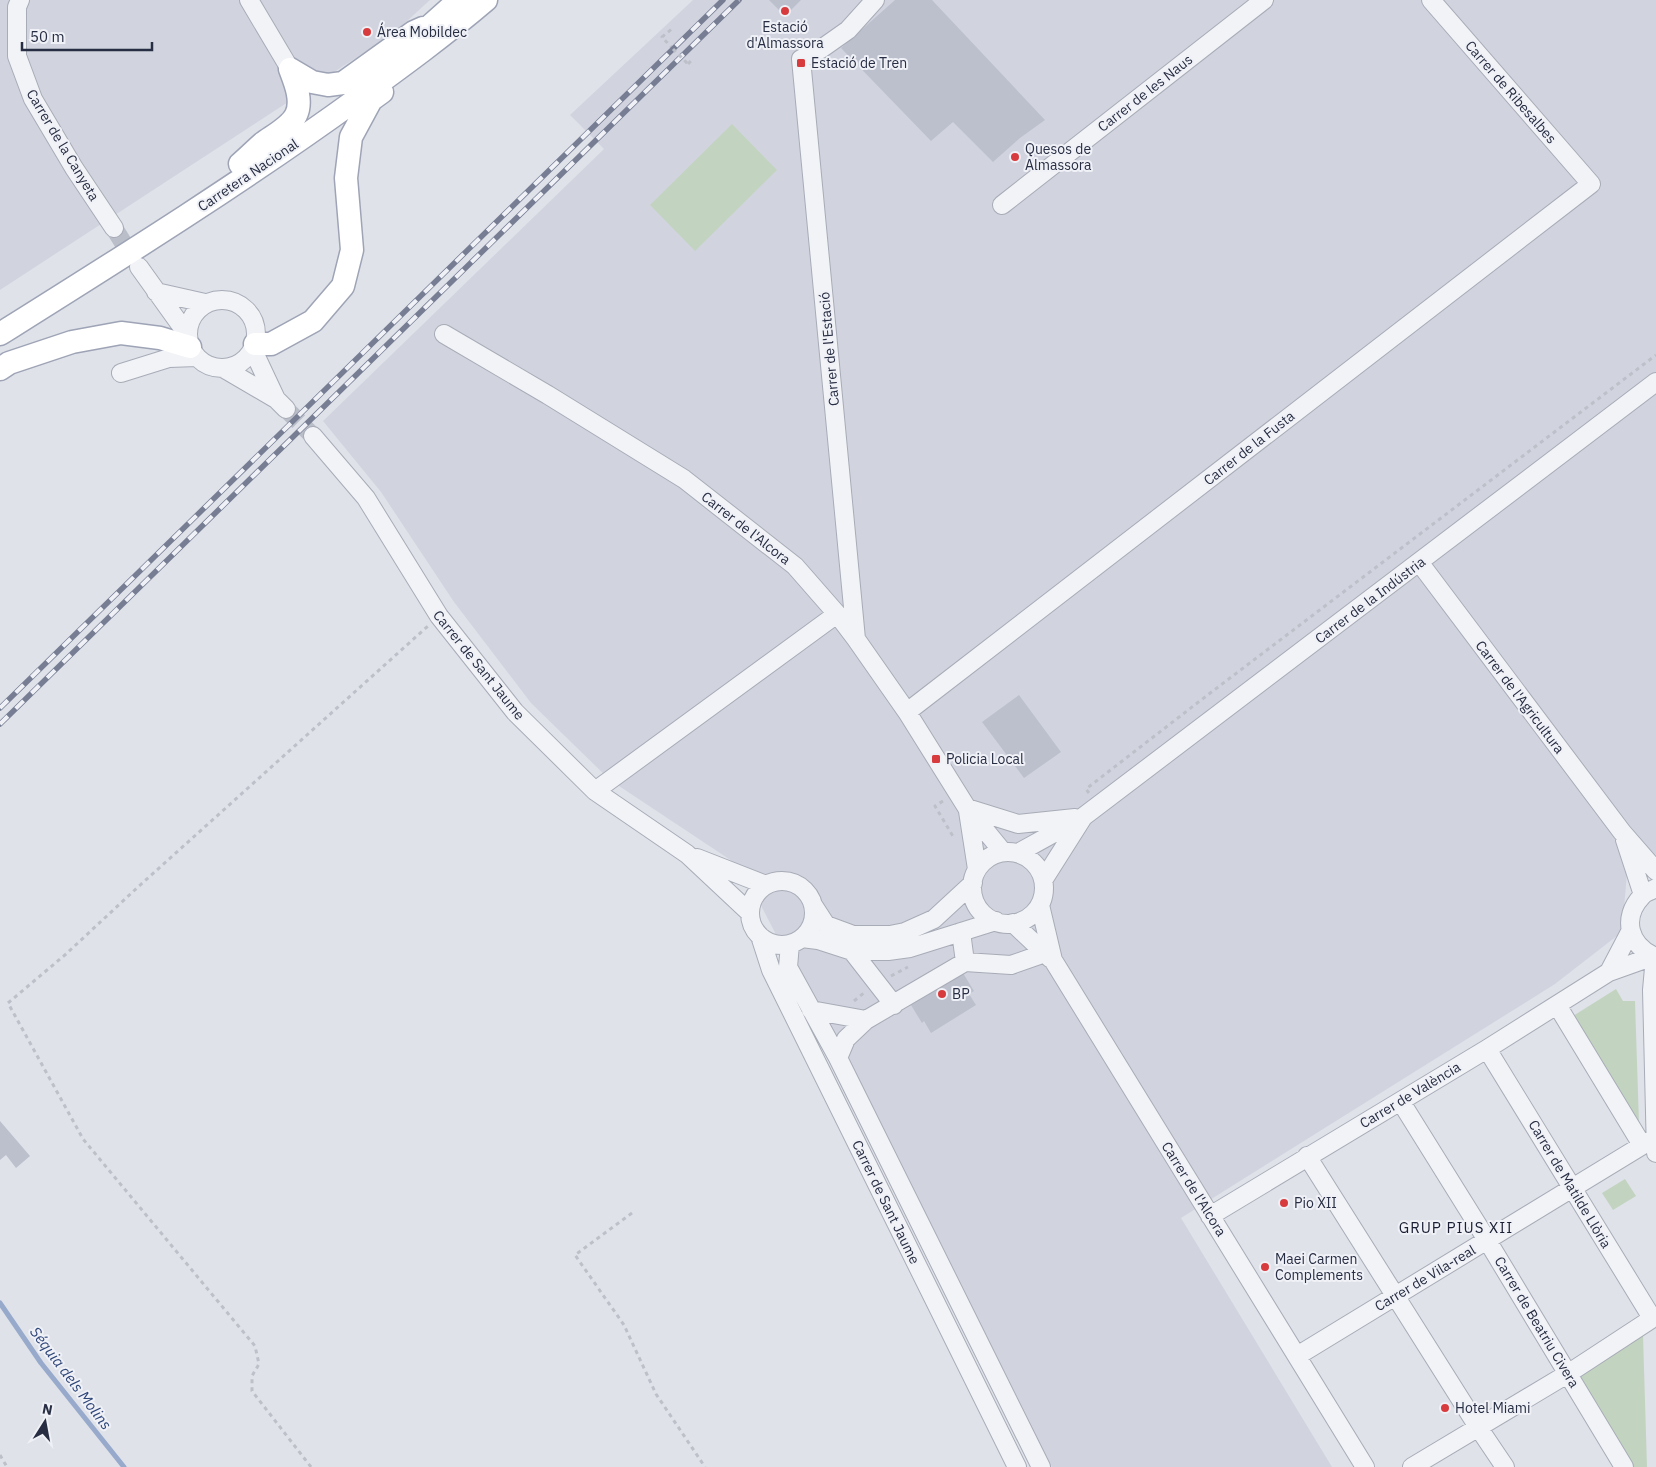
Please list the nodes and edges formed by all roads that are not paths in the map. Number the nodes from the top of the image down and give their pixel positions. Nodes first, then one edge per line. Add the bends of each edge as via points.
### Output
1 (20, 0) edge
2 (249, 0) edge
3 (460, 0) edge
4 (486, 0) edge
5 (875, 0) edge
6 (1264, 0) edge
7 (1430, 0) edge
8 (445, 24) junction
9 (290, 69) junction
10 (240, 164) junction
11 (1591, 184) joint
12 (1002, 205) dead end
13 (114, 228) tunnel mouth
14 (139, 267) tunnel mouth
15 (156, 292) junction
16 (204, 304) junction
17 (0, 316) edge
18 (0, 334) edge
19 (444, 334) dead end
20 (191, 346) junction
21 (254, 347) junction
22 (223, 368) junction
23 (0, 369) edge
24 (121, 373) dead end
25 (1656, 382) edge
26 (313, 436) tunnel mouth
27 (1418, 562) junction
28 (837, 614) junction
29 (856, 639) junction
30 (907, 712) junction
31 (596, 791) junction
32 (967, 808) junction
33 (1083, 817) junction
34 (1622, 832) junction
35 (1010, 852) junction
36 (687, 854) junction
37 (1656, 871) edge
38 (975, 876) junction
39 (1044, 879) junction
40 (766, 885) junction
41 (1649, 891) edge
42 (813, 905) junction
43 (1040, 905) junction
44 (750, 913) junction
45 (1004, 922) junction
46 (961, 932) junction
47 (1630, 932) junction
48 (760, 936) junction
49 (1027, 937) junction
50 (796, 941) junction
51 (852, 951) junction
52 (1049, 957) junction
53 (1655, 957) edge
54 (965, 962) junction
55 (1011, 965) junction
56 (1609, 972) junction
57 (894, 1005) junction
58 (1557, 1006) junction
59 (811, 1010) junction
60 (866, 1020) junction
61 (1487, 1049) junction
62 (838, 1058) junction
63 (1401, 1102) junction
64 (1652, 1143) edge
65 (1307, 1156) junction
66 (1573, 1188) junction
67 (1210, 1216) junction
68 (1487, 1240) junction
69 (1396, 1296) junction
70 (1654, 1317) edge
71 (1297, 1356) junction
72 (1568, 1373) junction
73 (1478, 1426) junction
74 (1017, 1467) edge
75 (1041, 1467) edge
76 (1365, 1467) edge
77 (1412, 1467) edge
78 (1506, 1467) edge
79 (1624, 1467) edge

1 - 13 street, Carrer de la Canyeta via 17,7 17,56 33,99
2 - 9 street
3 - 8 main road, Carretera Nacional
4 - 8 main road, Carretera Nacional
5 - 29 street, Carrer de l'Estació via 848,30 801,59
6 - 12 street, Carrer de les Naus
7 - 11 street, Carrer de Ribesalbes
8 - 9 main road via 414,32 343,83 312,82
8 - 10 main road, Carretera Nacional via 404,49 297,129
8 - 18 main road, Carretera Nacional via 285,150 206,204
8 - 21 main road via 430,54 371,100 351,137 346,178 352,250 343,286 313,321 271,344
9 - 10 main road via 296,86 296,115
10 - 17 main road, Carretera Nacional
11 - 30 street, Carrer de la Fusta
14 - 15 street
15 - 16 street
15 - 20 street
16 - 20 street via 192,316
16 - 21 street via 224,299 244,306 255,323
19 - 28 street, Carrer de l'Alcora via 684,479 795,566
20 - 22 street via 209,365
20 - 23 main road via 121,333 72,342
20 - 24 street via 169,358
21 - 22 street via 240,363
21 - 22 street via 281,404
25 - 27 street, Carrer de la Indústria
26 - 31 street, Carrer de Sant Jaume via 366,498 439,616 515,712
27 - 33 street, Carrer de la Indústria
27 - 34 street, Carrer de l'Agricultura
28 - 29 street, Carrer de l'Alcora
28 - 31 street
29 - 30 street, Carrer de l'Alcora
30 - 32 street, Carrer de l'Alcora
31 - 36 street, Carrer de Sant Jaume
32 - 33 street via 1018,824
32 - 35 street, Carrer de l'Alcora
32 - 38 street, Carrer de l'Alcora
33 - 35 street, Carrer de la Indústria
33 - 39 street, Carrer de la Indústria
34 - 37 street, Carrer de l'Agricultura
34 - 41 street, Carrer de l'Agricultura
35 - 38 street via 988,858
35 - 39 street via 1028,857
36 - 40 street, Carrer de Sant Jaume
36 - 44 street, Carrer de Sant Jaume
38 - 42 street via 934,920 890,935 853,935 826,925
38 - 45 street via 972,891 977,906 988,918
39 - 43 street
40 - 42 street via 785,881 794,884 803,888
40 - 44 street via 754,897
41 - 47 street, Carrer de València via 1631,911
42 - 50 street via 814,914 808,932
43 - 45 street via 1023,920
43 - 52 street, Carrer de l'Alcora
44 - 48 street via 754,929
45 - 46 street
45 - 49 street
46 - 51 street via 910,948
46 - 54 street
47 - 53 street via 1639,947
47 - 56 street, Carrer de València
48 - 50 street via 779,945
48 - 74 street, Carrer de Sant Jaume via 771,970
49 - 52 street
49 - 55 street
50 - 51 street via 818,940
50 - 59 street, Carrer de Sant Jaume via 788,967
51 - 57 street
52 - 55 street
52 - 67 street, Carrer de l'Alcora
53 - 56 street, Carrer de València
53 - 64 street
54 - 55 street
54 - 57 street
56 - 58 street, Carrer de València
57 - 60 street
58 - 61 street, Carrer de València
58 - 64 street
59 - 60 street
59 - 62 street, Carrer de Sant Jaume
60 - 62 street via 846,1039
61 - 63 street, Carrer de València
61 - 66 street, Carrer de Matilde Llòria
62 - 75 street, Carrer de Sant Jaume
63 - 65 street, Carrer de València
63 - 68 street, Carrer de Beatriu Civera
64 - 66 street, Carrer de Vila-real
65 - 67 street, Carrer de València
65 - 69 street
66 - 68 street, Carrer de Vila-real
66 - 70 street, Carrer de Matilde Llòria
67 - 71 street, Carrer de l'Alcora
68 - 69 street, Carrer de Vila-real
68 - 72 street, Carrer de Beatriu Civera
69 - 71 street, Carrer de Vila-real
69 - 73 street
70 - 72 street
71 - 76 street, Carrer de l'Alcora
72 - 73 street
72 - 79 street, Carrer de Beatriu Civera
73 - 77 street
73 - 78 street

